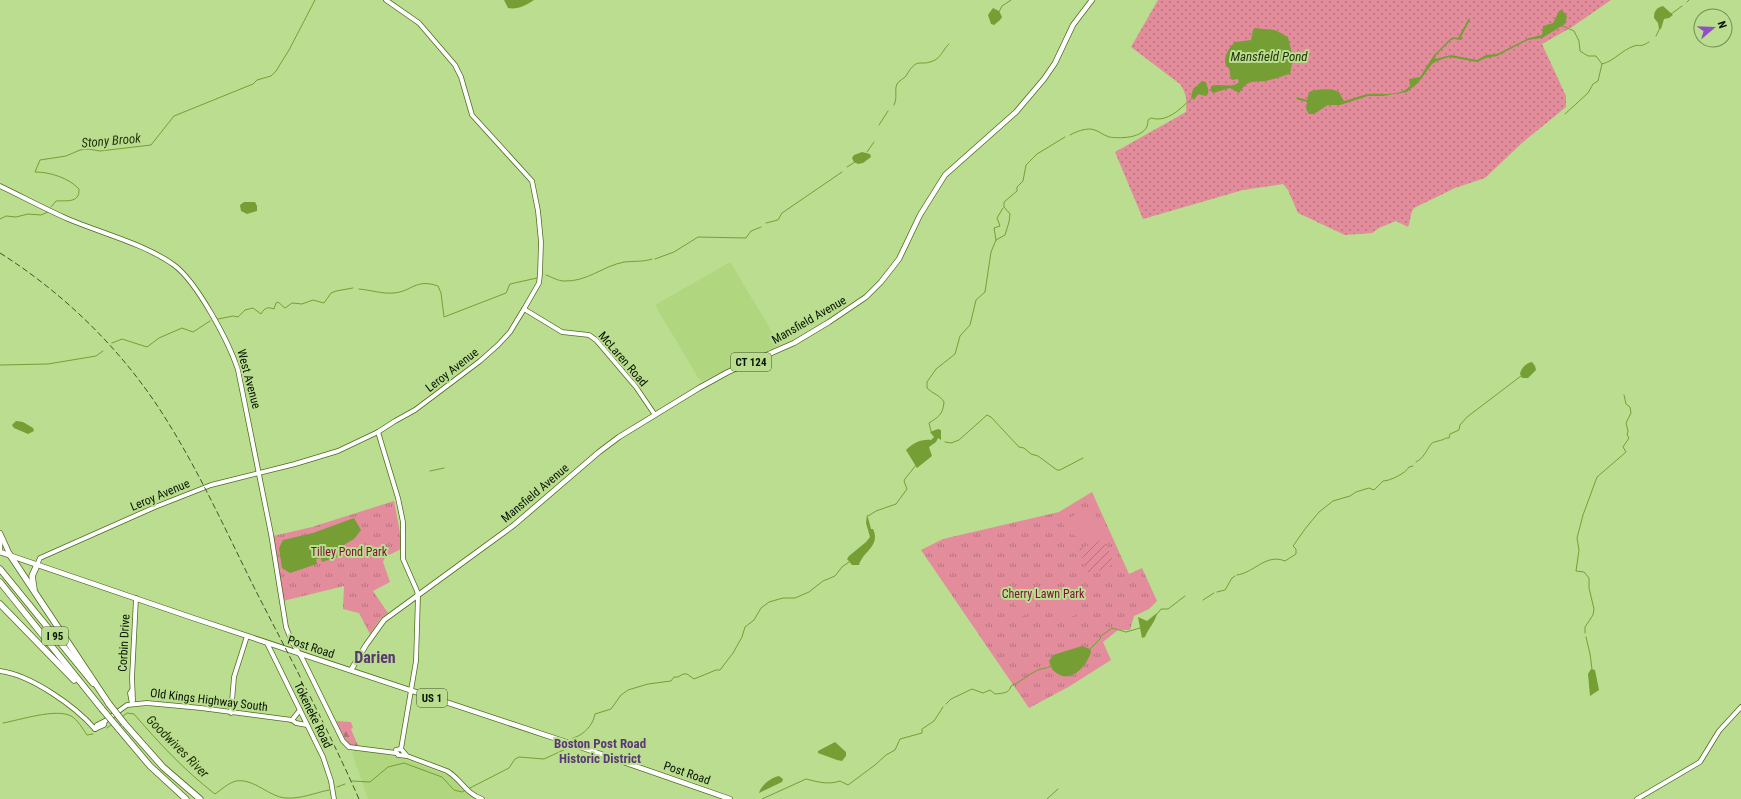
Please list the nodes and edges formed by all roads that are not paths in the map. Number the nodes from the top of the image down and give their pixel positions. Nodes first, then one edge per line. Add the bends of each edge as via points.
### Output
1 (386, 0) edge
2 (392, 0) edge
3 (1092, 0) edge
4 (394, 6) junction
5 (0, 186) edge
6 (524, 309) junction
7 (655, 415) junction
8 (378, 432) junction
9 (260, 473) junction
10 (0, 533) edge
11 (0, 539) edge
12 (0, 552) edge
13 (10, 555) junction
14 (37, 565) junction
15 (0, 569) edge
16 (0, 582) edge
17 (418, 596) junction
18 (136, 598) junction
19 (0, 604) edge
20 (43, 607) junction
21 (248, 636) junction
22 (267, 643) junction
23 (298, 653) junction
24 (351, 670) junction
25 (0, 671) edge
26 (411, 691) junction
27 (109, 704) junction
28 (132, 704) junction
29 (1741, 707) edge
30 (102, 709) junction
31 (300, 710) junction
32 (231, 713) junction
33 (292, 720) junction
34 (307, 725) junction
35 (402, 752) junction
36 (180, 783) junction
37 (186, 799) edge
38 (200, 799) edge
39 (206, 799) edge
40 (334, 799) edge
41 (482, 799) edge
42 (730, 799) edge
43 (1637, 799) edge

1 - 4 street, Leroy Avenue
2 - 4 street
3 - 7 main road, Mansfield Avenue / CT 124 via 1073,25 1055,63 1044,79 1016,112 945,175 920,215 899,259 879,285 852,307 794,343 728,372
4 - 6 street, Leroy Avenue via 419,23 455,65 472,114 532,181 541,242 540,274 539,283
5 - 9 street, West Avenue via 67,219 162,258 174,265 188,279 233,352
6 - 7 street, McLaren Road via 562,332 589,335 596,340 636,387
6 - 8 street, Leroy Avenue via 498,346 415,410
7 - 17 main road, Mansfield Avenue / CT 124 via 598,452 514,525
8 - 9 street, Leroy Avenue via 338,451
8 - 17 street via 403,522 404,559
9 - 14 street, Leroy Avenue via 211,485 154,507 40,558
9 - 23 street, West Avenue via 284,618
10 - 13 main road
11 - 12 main road
12 - 13 main road, Post Road / US 1
13 - 14 main road, Post Road / US 1
13 - 20 highway
14 - 18 main road, Post Road / US 1
14 - 20 highway via 32,579
15 - 27 highway, I 95
16 - 30 highway, I 95
17 - 24 main road, Mansfield Avenue / CT 124 via 384,620
17 - 26 street via 416,660
18 - 21 main road, Post Road / US 1
18 - 28 street, Corbin Drive
19 - 30 highway
20 - 27 highway
21 - 22 main road, Post Road / US 1
21 - 32 street via 234,678
22 - 23 main road, Post Road / US 1
22 - 31 street, Tokeneke Road
23 - 24 main road, Post Road / US 1
23 - 35 street, West Avenue via 343,742 349,747 396,753 398,749
24 - 26 main road, Post Road / US 1
25 - 28 street, Old Kings Highway South via 20,676 38,686 72,707 95,729 104,725 122,708
26 - 35 street
26 - 42 main road, Post Road / US 1
27 - 36 highway, I 95, bridge via 154,759
28 - 32 street, Old Kings Highway South via 180,705
29 - 43 street via 1719,731 1700,762
30 - 37 highway, I 95, bridge via 150,766
31 - 33 street
31 - 34 street, Tokeneke Road
32 - 33 street, Old Kings Highway South
33 - 34 street, Old Kings Highway South
34 - 40 street, Tokeneke Road via 327,767
35 - 41 street via 447,771 468,792
36 - 38 highway, I 95
36 - 39 highway

